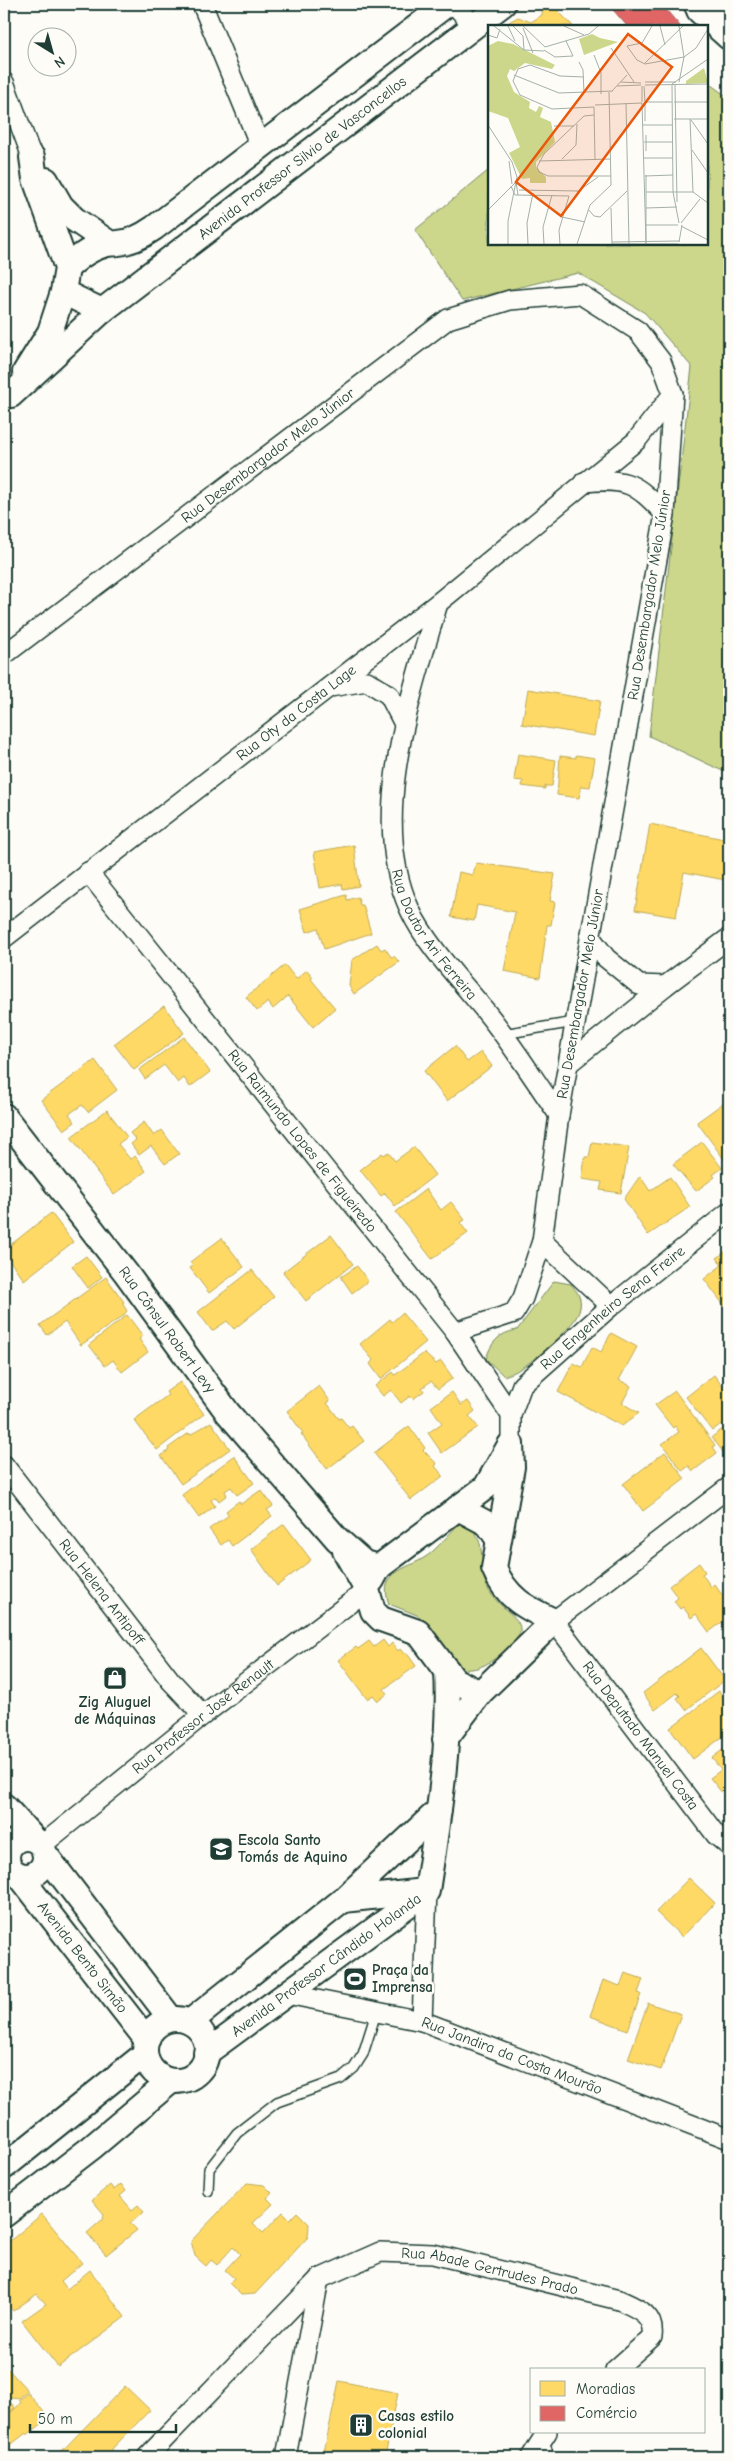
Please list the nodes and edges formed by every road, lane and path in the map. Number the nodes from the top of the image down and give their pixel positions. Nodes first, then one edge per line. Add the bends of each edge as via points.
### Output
1 (202, 4) edge
2 (447, 4) edge
3 (454, 4) edge
4 (503, 4) edge
5 (474, 26) junction
6 (5, 90) edge
7 (260, 148) junction
8 (32, 157) junction
9 (109, 243) junction
10 (67, 268) junction
11 (63, 292) junction
12 (102, 311) junction
13 (673, 394) junction
14 (7, 401) edge
15 (584, 482) junction
16 (665, 514) junction
17 (438, 603) junction
18 (13, 645) edge
19 (4, 655) edge
20 (328, 687) junction
21 (404, 724) junction
22 (88, 872) junction
23 (590, 937) junction
24 (4, 938) edge
25 (729, 938) edge
26 (665, 986) junction
27 (575, 1022) junction
28 (503, 1034) junction
29 (569, 1063) junction
30 (559, 1115) junction
31 (4, 1116) edge
32 (729, 1212) edge
33 (542, 1241) junction
34 (611, 1306) junction
35 (455, 1332) junction
36 (511, 1414) junction
37 (511, 1444) junction
38 (4, 1465) edge
39 (729, 1489) edge
40 (458, 1508) junction
41 (337, 1539) junction
42 (498, 1539) junction
43 (379, 1567) junction
44 (367, 1590) junction
45 (527, 1608) junction
46 (554, 1620) junction
47 (532, 1644) junction
48 (447, 1670) junction
49 (480, 1693) junction
50 (203, 1715) junction
51 (445, 1739) junction
52 (4, 1806) edge
53 (439, 1810) junction
54 (40, 1846) junction
55 (729, 1846) edge
56 (9, 1867) edge
57 (427, 1891) junction
58 (343, 1900) junction
59 (287, 1994) junction
60 (376, 2013) junction
61 (180, 2021) junction
62 (422, 2021) junction
63 (146, 2047) junction
64 (206, 2053) junction
65 (171, 2080) junction
66 (729, 2139) edge
67 (4, 2168) edge
68 (208, 2191) dead end
69 (4, 2214) edge
70 (319, 2279) junction
71 (616, 2368) edge
72 (545, 2435) edge
73 (147, 2457) edge
74 (286, 2457) edge
75 (531, 2457) edge
76 (549, 2457) edge

1 - 7 street
2 - 7 street
3 - 5 street
4 - 5 street, Avenida Professor Silvio de Vasconcellos
5 - 12 street, Avenida Professor Silvio de Vasconcellos
6 - 8 street
7 - 9 street via 146,234
8 - 9 street via 61,206
8 - 10 street via 35,179
9 - 10 street via 87,252
10 - 11 street
11 - 12 street
11 - 14 street via 50,332
12 - 14 street, Avenida Professor Silvio de Vasconcellos
13 - 15 street, Rua Oty da Costa Lage via 636,441
13 - 16 street, Rua Desembargador Melo Júnior
13 - 18 street, Rua Desembargador Melo Júnior via 661,361 638,331 580,294 510,300 448,319
15 - 16 street via 612,480 629,484 647,495
15 - 17 street, Rua Oty da Costa Lage
16 - 23 street, Rua Desembargador Melo Júnior
17 - 20 street, Rua Oty da Costa Lage
17 - 21 street, Rua Doutor Ari Ferreira
18 - 19 street, Rua Desembargador Melo Júnior
20 - 21 street via 367,681 389,695
20 - 22 street, Rua Oty da Costa Lage
21 - 28 street, Rua Doutor Ari Ferreira via 390,824 396,866 410,910 441,957
22 - 24 street, Rua Oty da Costa Lage
22 - 35 street, Rua Raimundo Lopes de Figueiredo
23 - 26 street via 606,958 639,986
23 - 27 street, Rua Desembargador Melo Júnior
25 - 26 street
26 - 29 street
27 - 28 lane
27 - 29 street, Rua Desembargador Melo Júnior
28 - 30 street, Rua Doutor Ari Ferreira
29 - 30 street, Rua Desembargador Melo Júnior
30 - 33 street, Rua Desembargador Melo Júnior
31 - 41 street, Rua Cônsul Robert Levy via 126,1273 228,1413
32 - 34 street, Rua Engenheiro Sena Freire
33 - 34 street
33 - 35 street, Rua Desembargador Melo Júnior via 523,1298 514,1312
34 - 36 street, Rua Engenheiro Sena Freire via 522,1385
35 - 36 street, Rua Raimundo Lopes de Figueiredo
36 - 37 street
37 - 40 street via 486,1487
37 - 42 street via 512,1467
38 - 50 street, Rua Helena Antipoff via 171,1681
39 - 46 street
40 - 42 street via 488,1524
40 - 43 street
41 - 43 street, Rua Cônsul Robert Levy via 364,1563
41 - 44 street, Rua Cônsul Robert Levy
42 - 45 street via 494,1568 500,1583
43 - 44 street
44 - 48 street via 373,1610 381,1619 418,1632
44 - 50 street, Rua Professor José Renault
45 - 46 street
45 - 47 street
46 - 47 street
46 - 55 street, Rua Deputado Manuel Costa via 716,1835
47 - 49 street
48 - 49 street via 454,1680
48 - 51 street, Avenida Professor Cândido Holanda
49 - 51 street
50 - 54 street, Rua Professor José Renault
51 - 53 street, Avenida Professor Cândido Holanda
52 - 54 street, Avenida Bento Simão
53 - 57 street, Avenida Professor Cândido Holanda
53 - 58 street
54 - 56 street via 24,1838 14,1841 8,1850
54 - 56 street via 44,1864 38,1872 29,1876
54 - 61 street, Avenida Bento Simão
56 - 63 street, Avenida Bento Simão
57 - 58 street
57 - 59 street, Avenida Professor Cândido Holanda
57 - 62 street
58 - 61 street
59 - 60 street, Rua Jandira da Costa Mourão
59 - 64 street, Avenida Professor Cândido Holanda
60 - 62 street, Rua Jandira da Costa Mourão
60 - 68 lane via 363,2054 354,2068 341,2079 277,2102 237,2133 209,2169
61 - 63 street via 160,2023 152,2030
61 - 64 street via 203,2035
62 - 66 street, Rua Jandira da Costa Mourão
63 - 65 street via 148,2064 155,2073
63 - 67 street
64 - 65 street via 198,2072 185,2079
65 - 69 street via 91,2148
70 - 71 street, Rua Abade Gertrudes Prado via 380,2252 433,2254 619,2300 640,2309 653,2327 652,2337
70 - 73 street
70 - 74 street
72 - 75 street
72 - 76 lane

